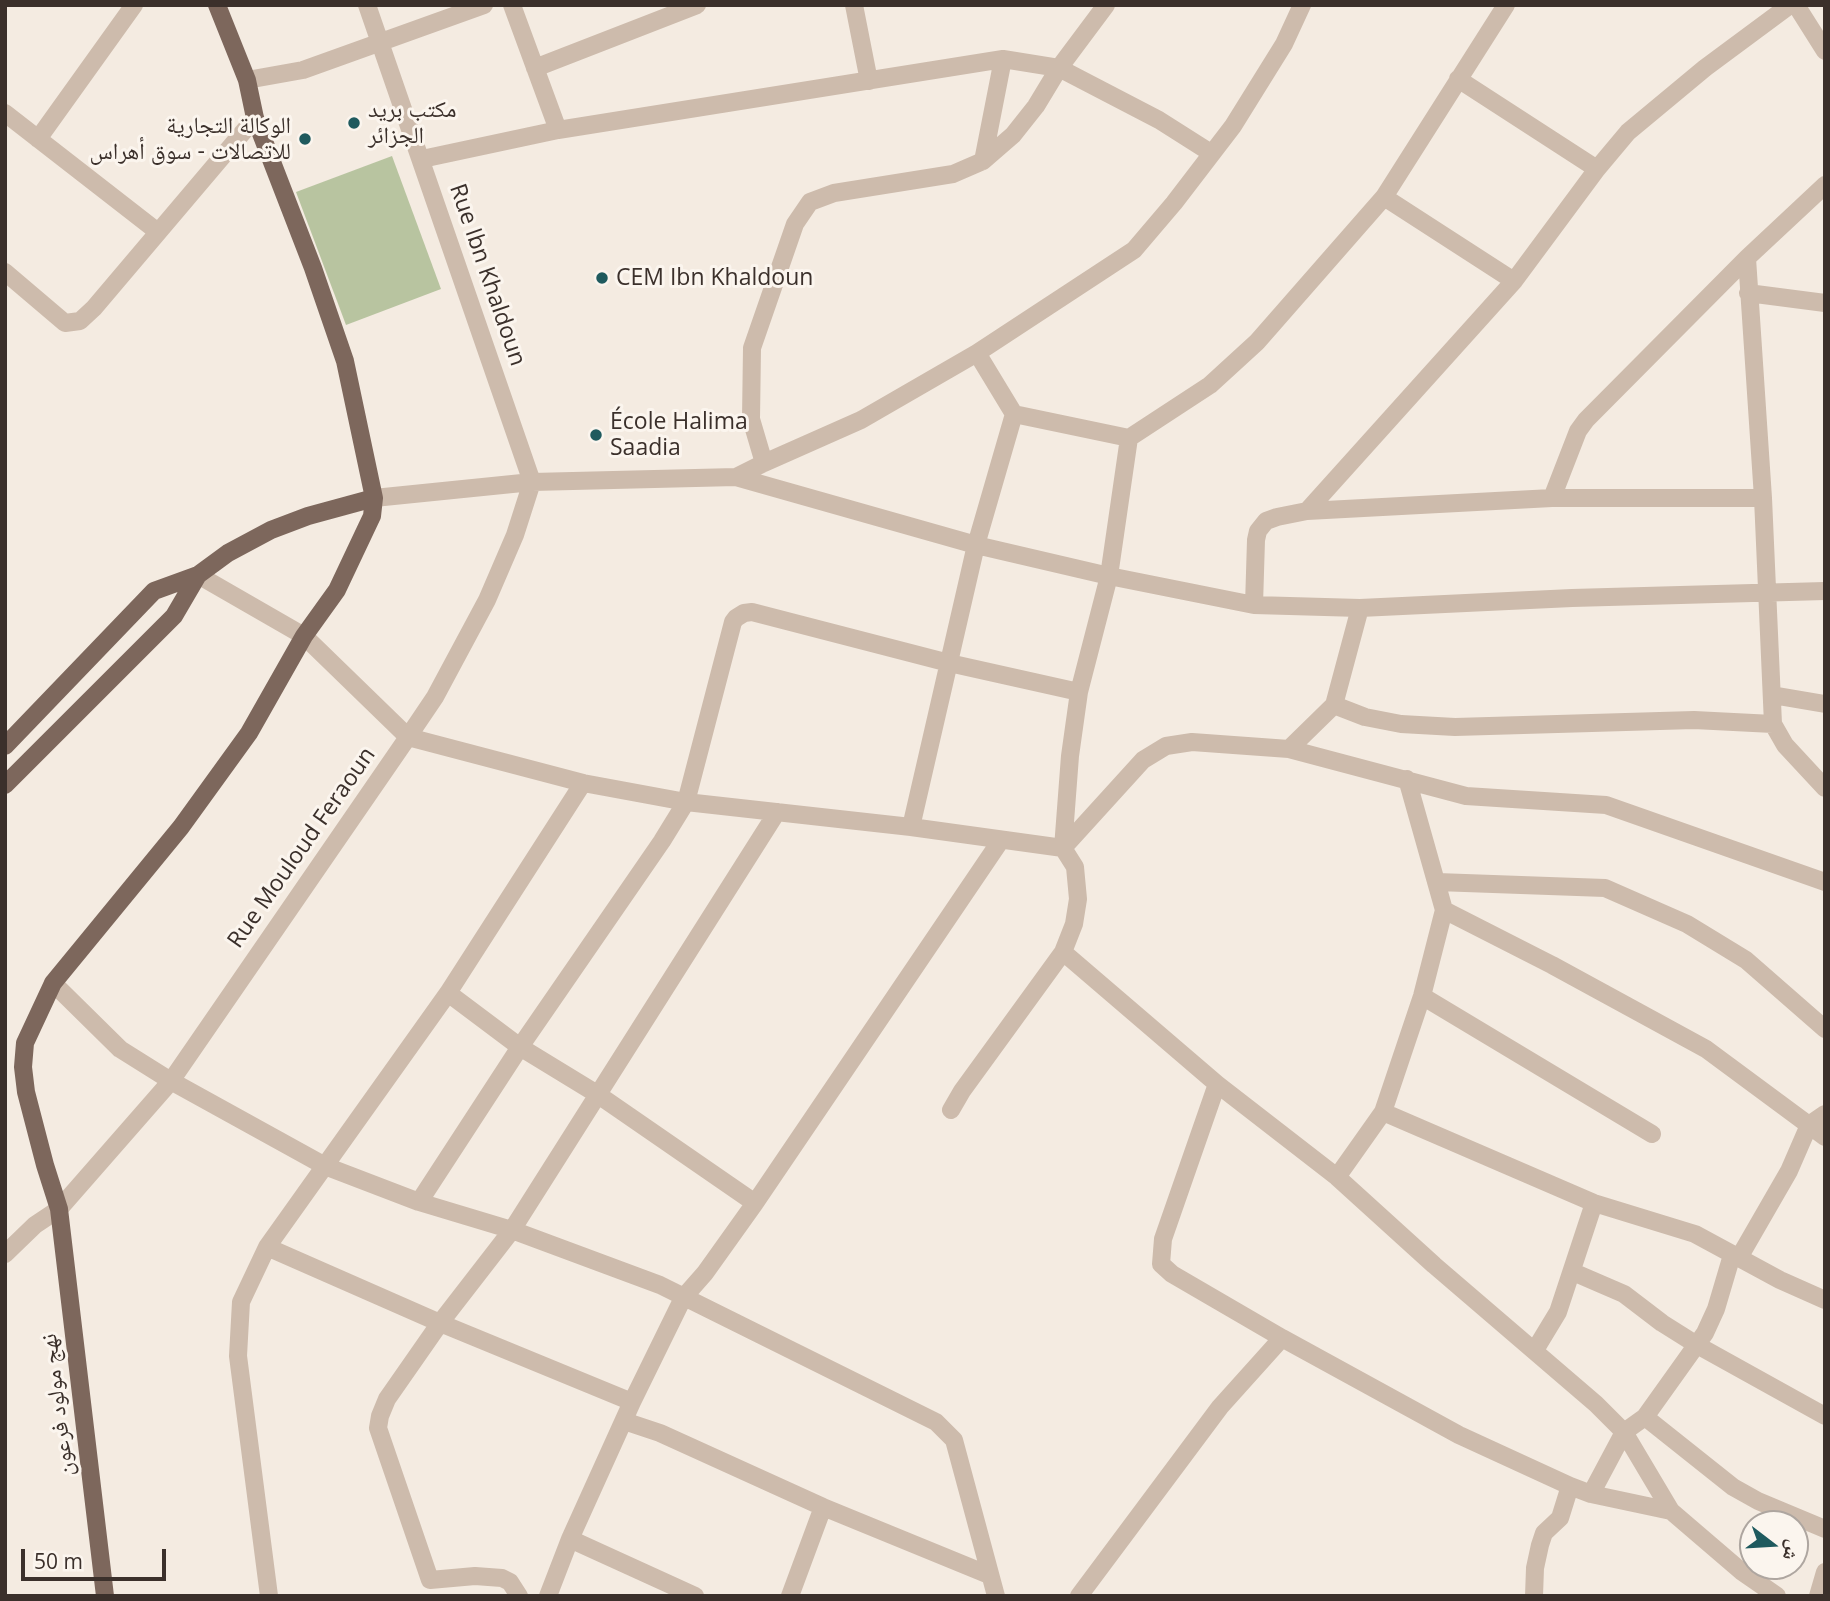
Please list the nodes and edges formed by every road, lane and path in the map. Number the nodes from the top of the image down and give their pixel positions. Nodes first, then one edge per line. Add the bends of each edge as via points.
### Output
1 (134, 5) edge
2 (217, 5) edge
3 (368, 5) edge
4 (484, 5) edge
5 (512, 5) edge
6 (696, 5) edge
7 (854, 5) edge
8 (1106, 5) edge
9 (1303, 5) edge
10 (1506, 5) edge
11 (1790, 5) edge
12 (1796, 5) edge
13 (380, 41) junction
14 (1825, 51) edge
15 (1003, 59) junction
16 (535, 68) junction
17 (1059, 68) junction
18 (1458, 79) junction
19 (247, 80) junction
20 (869, 81) junction
21 (5, 113) edge
22 (255, 118) junction
23 (558, 130) junction
24 (38, 139) junction
25 (1211, 153) junction
26 (422, 159) junction
27 (983, 162) junction
28 (1597, 169) junction
29 (1825, 185) edge
30 (1384, 197) junction
31 (158, 232) junction
32 (1747, 258) junction
33 (5, 272) edge
34 (1514, 281) junction
35 (1748, 293) junction
36 (1825, 303) edge
37 (977, 353) junction
38 (1014, 414) junction
39 (1129, 438) junction
40 (764, 463) junction
41 (736, 478) junction
42 (532, 482) junction
43 (374, 498) junction
44 (1552, 498) junction
45 (1763, 498) junction
46 (1307, 511) junction
47 (976, 544) junction
48 (198, 575) junction
49 (1109, 576) junction
50 (1825, 591) edge
51 (1767, 592) junction
52 (1254, 605) junction
53 (1360, 608) junction
54 (304, 636) junction
55 (949, 663) junction
56 (1079, 692) junction
57 (1772, 695) junction
58 (1825, 704) edge
59 (1334, 705) junction
60 (1773, 724) junction
61 (408, 737) junction
62 (5, 746) edge
63 (1289, 750) junction
64 (1407, 779) junction
65 (583, 783) junction
66 (5, 785) edge
67 (1825, 788) edge
68 (686, 802) junction
69 (777, 812) junction
70 (911, 827) junction
71 (1001, 840) junction
72 (1063, 848) junction
73 (1437, 882) junction
74 (1825, 882) edge
75 (1444, 909) junction
76 (1063, 952) junction
77 (53, 983) junction
78 (448, 993) junction
79 (1422, 996) junction
80 (1825, 1029) edge
81 (520, 1047) junction
82 (170, 1081) junction
83 (1217, 1084) junction
84 (597, 1094) junction
85 (951, 1110) dead end
86 (1383, 1112) junction
87 (1825, 1114) edge
88 (1809, 1125) junction
89 (1652, 1134) dead end
90 (1825, 1137) edge
91 (325, 1166) junction
92 (1338, 1177) junction
93 (419, 1202) junction
94 (755, 1203) junction
95 (1594, 1203) junction
96 (59, 1209) junction
97 (512, 1230) junction
98 (267, 1247) junction
99 (5, 1254) edge
100 (1732, 1255) junction
101 (1573, 1272) junction
102 (683, 1298) junction
103 (1825, 1300) edge
104 (440, 1323) junction
105 (1282, 1338) junction
106 (1697, 1345) junction
107 (1535, 1350) junction
108 (632, 1402) junction
109 (1825, 1416) edge
110 (1645, 1418) junction
111 (624, 1421) junction
112 (1624, 1432) junction
113 (1570, 1486) junction
114 (1591, 1494) junction
115 (823, 1507) junction
116 (1671, 1511) junction
117 (1825, 1529) edge
118 (570, 1539) junction
119 (1825, 1572) edge
120 (989, 1575) junction
121 (435, 1588) edge
122 (105, 1596) edge
123 (269, 1596) edge
124 (519, 1596) edge
125 (548, 1596) edge
126 (695, 1596) edge
127 (790, 1596) edge
128 (996, 1596) edge
129 (1079, 1596) edge
130 (1534, 1596) edge
131 (1777, 1596) edge
132 (1818, 1596) edge

1 - 24 street
2 - 19 main road
3 - 13 street, Rue Ibn Khaldoun
4 - 13 street
5 - 16 street
6 - 16 street
7 - 20 street
8 - 17 street
9 - 25 street via 1258,88
10 - 18 street
11 - 28 street via 1628,132
12 - 14 street
13 - 19 street via 303,70
13 - 26 street, Rue Ibn Khaldoun
15 - 17 street
15 - 20 street
15 - 27 street
16 - 23 street
17 - 25 street
17 - 27 street via 1013,135
18 - 28 street
18 - 30 street
19 - 22 main road
20 - 23 street
21 - 24 street
22 - 31 street
22 - 43 main road via 345,361
23 - 26 street
24 - 31 street
25 - 37 street via 1134,250
26 - 42 street, Rue Ibn Khaldoun
27 - 40 street via 953,174 834,193 810,202 795,224 752,348 751,419
28 - 34 street
29 - 32 street
30 - 34 street
30 - 39 street via 1258,342 1210,385
31 - 33 street via 87,316 73,323 65,323
32 - 35 street
32 - 44 street via 1586,420
34 - 46 street
35 - 36 street
35 - 45 street
37 - 38 street
37 - 40 street via 855,424
38 - 39 street
38 - 47 street
39 - 49 street
40 - 41 street
41 - 42 street
41 - 47 street
42 - 43 street
42 - 61 street, Rue Mouloud Feraoun via 487,600
43 - 48 main road via 271,530
43 - 54 main road, نهج مولود فرعون via 372,516 337,590
44 - 45 street
44 - 46 street
45 - 51 street
46 - 52 street via 1266,521 1258,531
47 - 49 street
47 - 55 street
48 - 54 street
48 - 62 main road via 154,590
48 - 66 main road via 174,616
49 - 52 street
49 - 56 street
50 - 51 street
51 - 53 street
51 - 57 street
52 - 53 street
53 - 59 street
54 - 61 street
54 - 77 main road, نهج مولود فرعون via 249,733 181,827
55 - 56 street
55 - 68 street via 744,613 733,622
55 - 70 street
56 - 72 street
57 - 58 street
57 - 60 street
59 - 60 street via 1401,724 1455,727 1694,720
59 - 63 street
60 - 67 street via 1785,745
61 - 65 street
61 - 82 street, Rue Mouloud Feraoun
63 - 64 street
63 - 72 street via 1192,742 1166,746 1143,760
64 - 73 street
64 - 74 street via 1466,796 1606,805
65 - 68 street
65 - 78 street
68 - 69 street
68 - 81 street
69 - 70 street
69 - 84 street
70 - 71 street
71 - 72 street
71 - 94 street
72 - 76 street via 1075,867 1078,899
73 - 75 street
73 - 80 street via 1605,888 1687,924 1746,960
75 - 79 street
75 - 88 street via 1706,1049
76 - 83 street
76 - 85 street
77 - 82 street via 120,1049
77 - 96 main road, نهج مولود فرعون via 25,1043 23,1067
78 - 81 street
78 - 91 street
79 - 86 street
79 - 89 street
81 - 84 street
81 - 93 street
82 - 91 street
82 - 96 street, Rue Mouloud Feraoun
83 - 92 street
83 - 105 street via 1164,1239 1161,1264
84 - 94 street
84 - 97 street
86 - 92 street
86 - 95 street
87 - 88 street
88 - 90 street
88 - 100 street via 1757,1228 1740,1256
91 - 93 street
91 - 98 street
92 - 107 street
93 - 97 street
94 - 102 street
95 - 100 street via 1686,1230
95 - 101 street
96 - 99 street, Rue Mouloud Feraoun
96 - 122 main road, نهج مولود فرعون
97 - 102 street via 660,1285
97 - 104 street
98 - 104 street
98 - 123 street via 241,1302 238,1356
100 - 103 street
100 - 106 street via 1716,1308
101 - 106 street via 1624,1294
101 - 107 street via 1558,1312
102 - 108 street
102 - 120 street via 943,1428 954,1440
104 - 108 street
104 - 121 street via 387,1399 378,1423
105 - 113 street via 1459,1435
105 - 129 street via 1220,1407
106 - 109 street
106 - 110 street
107 - 112 street
108 - 111 street
110 - 112 street
110 - 117 street via 1733,1487
111 - 115 street
111 - 118 street
112 - 114 street
112 - 116 street
113 - 114 street
113 - 130 street via 1560,1518 1544,1533 1540,1545
114 - 116 street
115 - 120 street
115 - 127 street
116 - 131 street
118 - 125 street
118 - 126 street
119 - 132 street
120 - 128 street
121 - 124 street via 475,1576 502,1578

